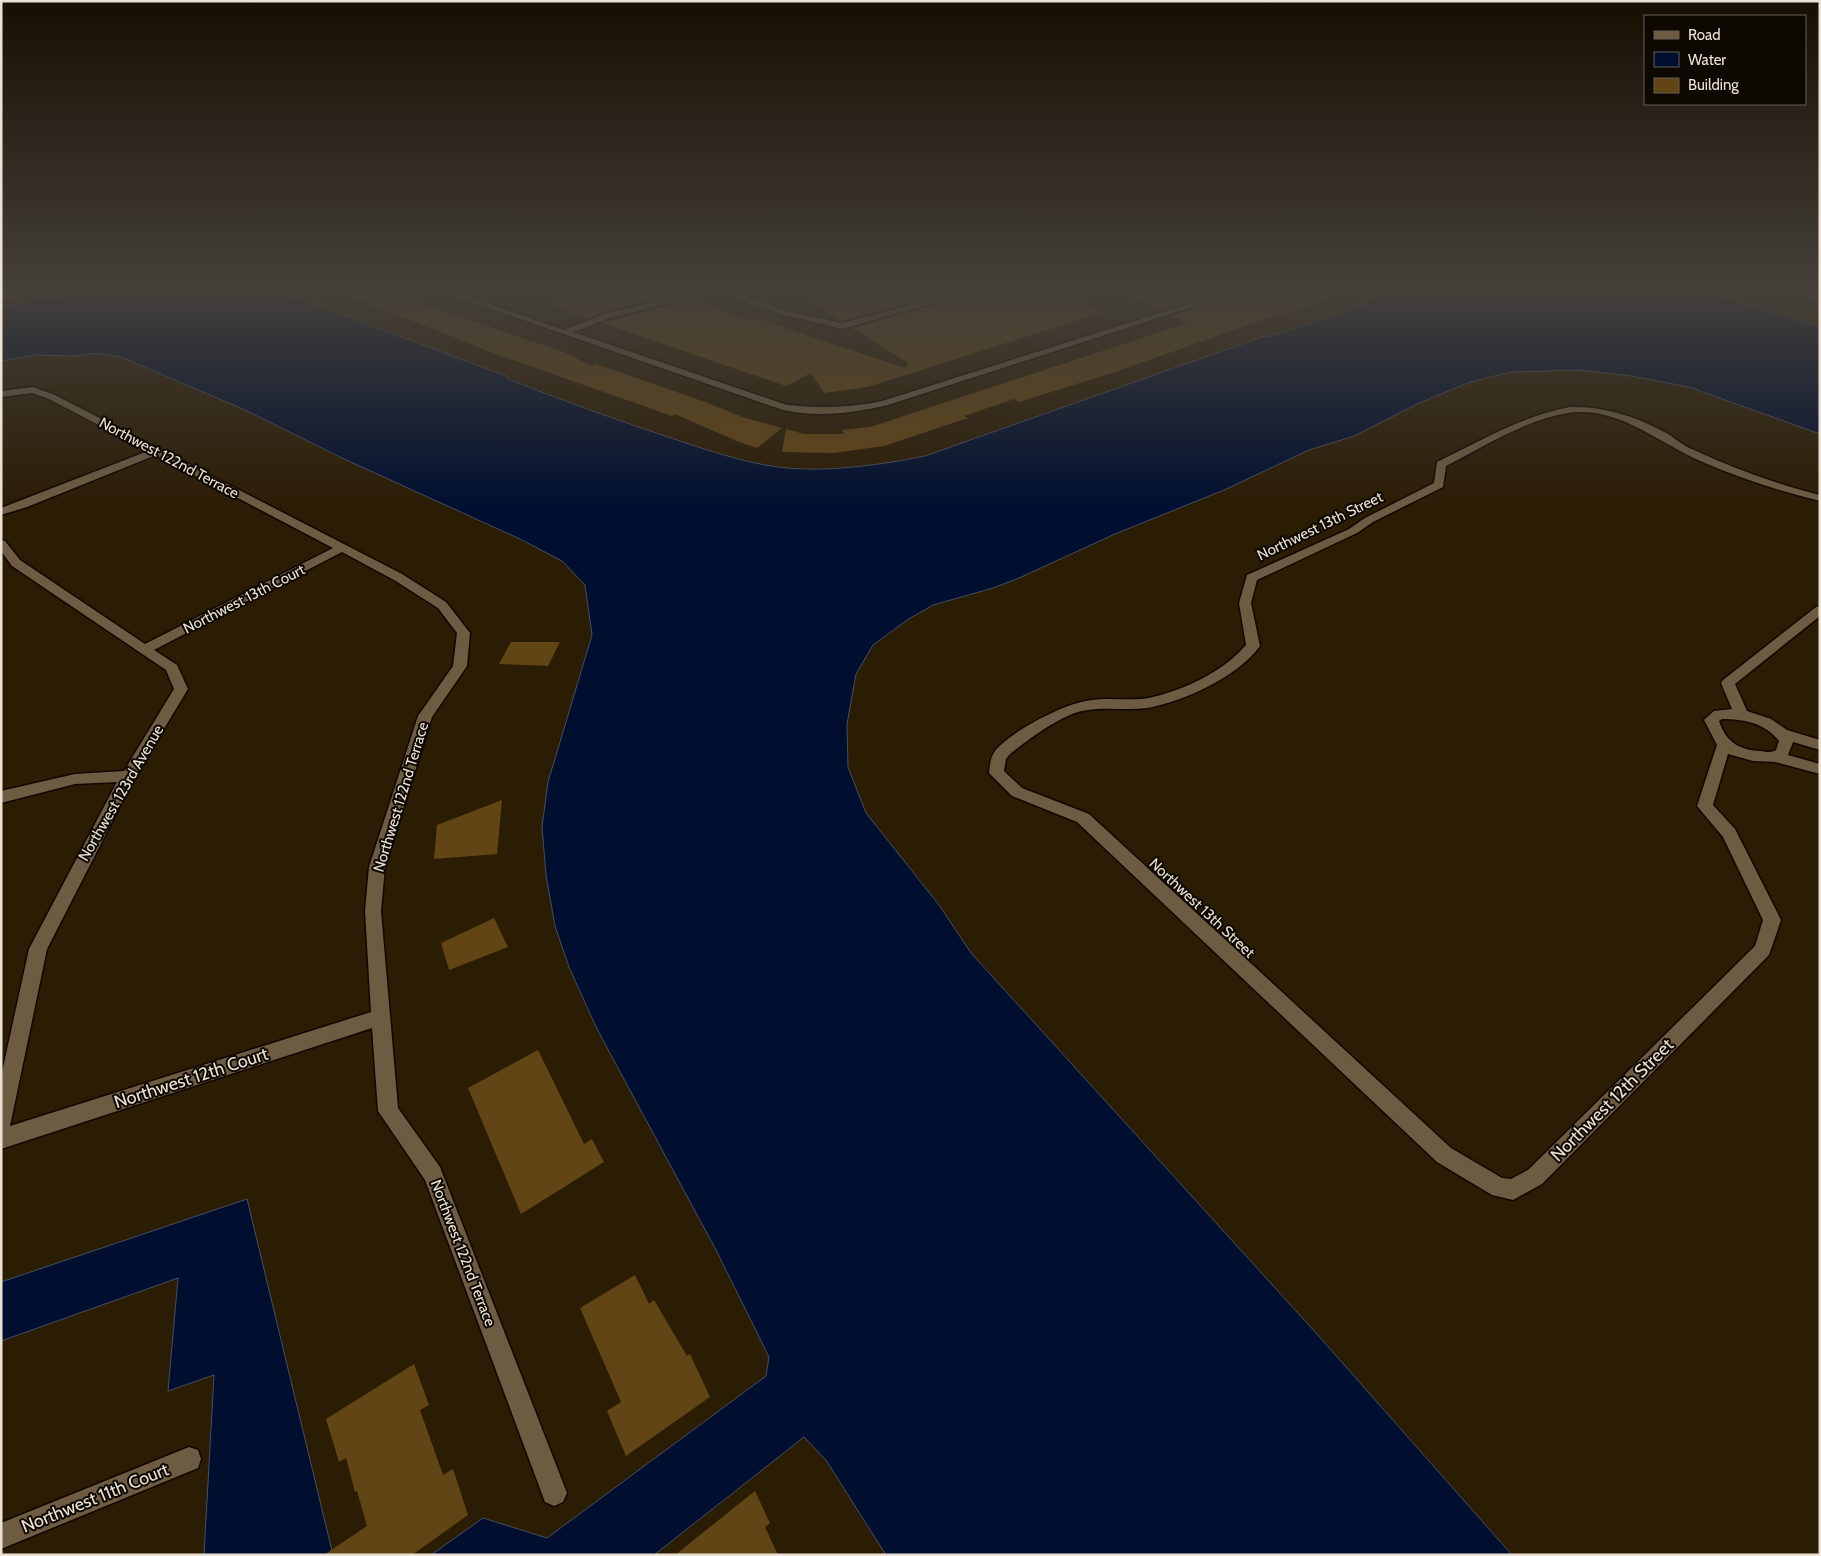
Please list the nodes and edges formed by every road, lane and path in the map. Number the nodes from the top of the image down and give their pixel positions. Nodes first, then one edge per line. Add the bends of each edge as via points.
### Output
1 (658, 364) edge
2 (1009, 364) edge
3 (1, 394) edge
4 (156, 451) junction
5 (1820, 498) edge
6 (1, 512) edge
7 (1, 544) edge
8 (341, 548) junction
9 (1820, 610) edge
10 (146, 649) junction
11 (1741, 715) junction
12 (1783, 734) junction
13 (1724, 745) junction
14 (1820, 745) edge
15 (1775, 758) junction
16 (1820, 769) edge
17 (128, 776) junction
18 (1, 797) edge
19 (1278, 1000) joint
20 (380, 1017) junction
21 (1, 1124) edge
22 (1, 1139) edge
23 (189, 1460) dead end
24 (554, 1493) dead end
25 (1, 1536) edge

1 - 2 street via 786,408 843,412 885,403
3 - 4 street, Northwest 122nd Terrace via 33,390
4 - 6 street
4 - 8 street, Northwest 122nd Terrace
5 - 19 street, Northwest 13th Street via 1792,492 1733,471 1616,417 1571,410 1541,416 1441,464 1439,485 1353,531 1251,578 1245,603 1253,646 1246,656 1187,691 1166,698 1146,703 1114,702 1074,708 1003,751 996,773 1017,792 1083,818
7 - 10 street, Northwest 123rd Avenue via 16,563
8 - 10 street, Northwest 13th Court
8 - 20 street, Northwest 122nd Terrace via 398,577 442,605 464,633 460,666 425,716 377,866 373,911
9 - 11 street via 1728,683
10 - 17 street, Northwest 123rd Avenue via 172,668 181,689
11 - 12 street via 1768,724
11 - 13 street via 1720,714 1711,720
12 - 14 street
12 - 15 street via 1787,740 1786,747
13 - 15 street via 1739,754
13 - 19 street, Northwest 12th Street via 1705,806 1729,833 1772,920 1764,950 1535,1177 1513,1190 1499,1188 1444,1155
15 - 16 street
17 - 18 street via 75,779
17 - 21 street, Northwest 123rd Avenue via 38,949
20 - 22 street, Northwest 12th Court
20 - 24 street, Northwest 122nd Terrace via 388,1111 433,1174
23 - 25 street, Northwest 11th Court

